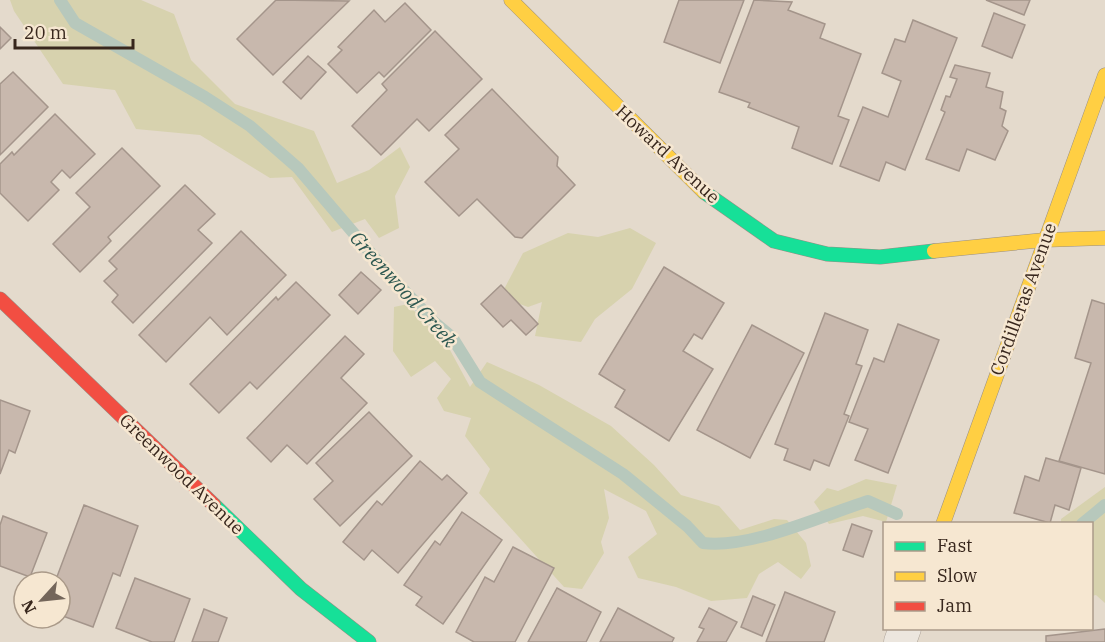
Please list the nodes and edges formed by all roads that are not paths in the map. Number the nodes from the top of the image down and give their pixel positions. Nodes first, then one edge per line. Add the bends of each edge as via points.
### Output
1 (511, 0) edge
2 (1105, 75) edge
3 (1105, 238) edge
4 (1044, 240) junction
5 (0, 299) edge
6 (944, 522) edge
7 (369, 642) edge

1 - 4 street, Howard Avenue via 705,193 774,241 827,254 880,257
2 - 4 street, Cordilleras Avenue
3 - 4 street, Howard Avenue
4 - 6 street, Cordilleras Avenue
5 - 7 street, Greenwood Avenue via 301,589

